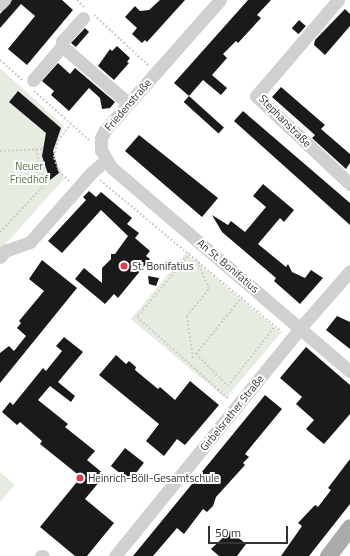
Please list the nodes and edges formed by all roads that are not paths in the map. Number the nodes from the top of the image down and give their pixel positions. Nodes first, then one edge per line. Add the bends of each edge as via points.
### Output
1 (4, 0) edge
2 (220, 0) edge
3 (338, 0) edge
4 (0, 4) edge
5 (83, 18) dead end
6 (62, 46) junction
7 (29, 82) road end
8 (128, 103) junction
9 (103, 155) junction
10 (350, 184) edge
11 (0, 257) edge
12 (350, 271) edge
13 (300, 327) junction
14 (350, 371) edge
15 (350, 527) edge
16 (114, 556) edge
17 (328, 556) edge

1 - 4 street
2 - 8 street, Friedenstraße
3 - 10 street, Stephanstraße via 256,96
5 - 6 street via 62,42
6 - 7 street
6 - 8 street
8 - 9 street, Friedenstraße via 101,138
9 - 11 street via 30,242 5,251
9 - 13 street, An St. Bonifatius via 199,242
12 - 13 street, Girbelsrather Straße
13 - 14 street, An St. Bonifatius
13 - 16 street, Girbelsrather Straße
15 - 17 main road

